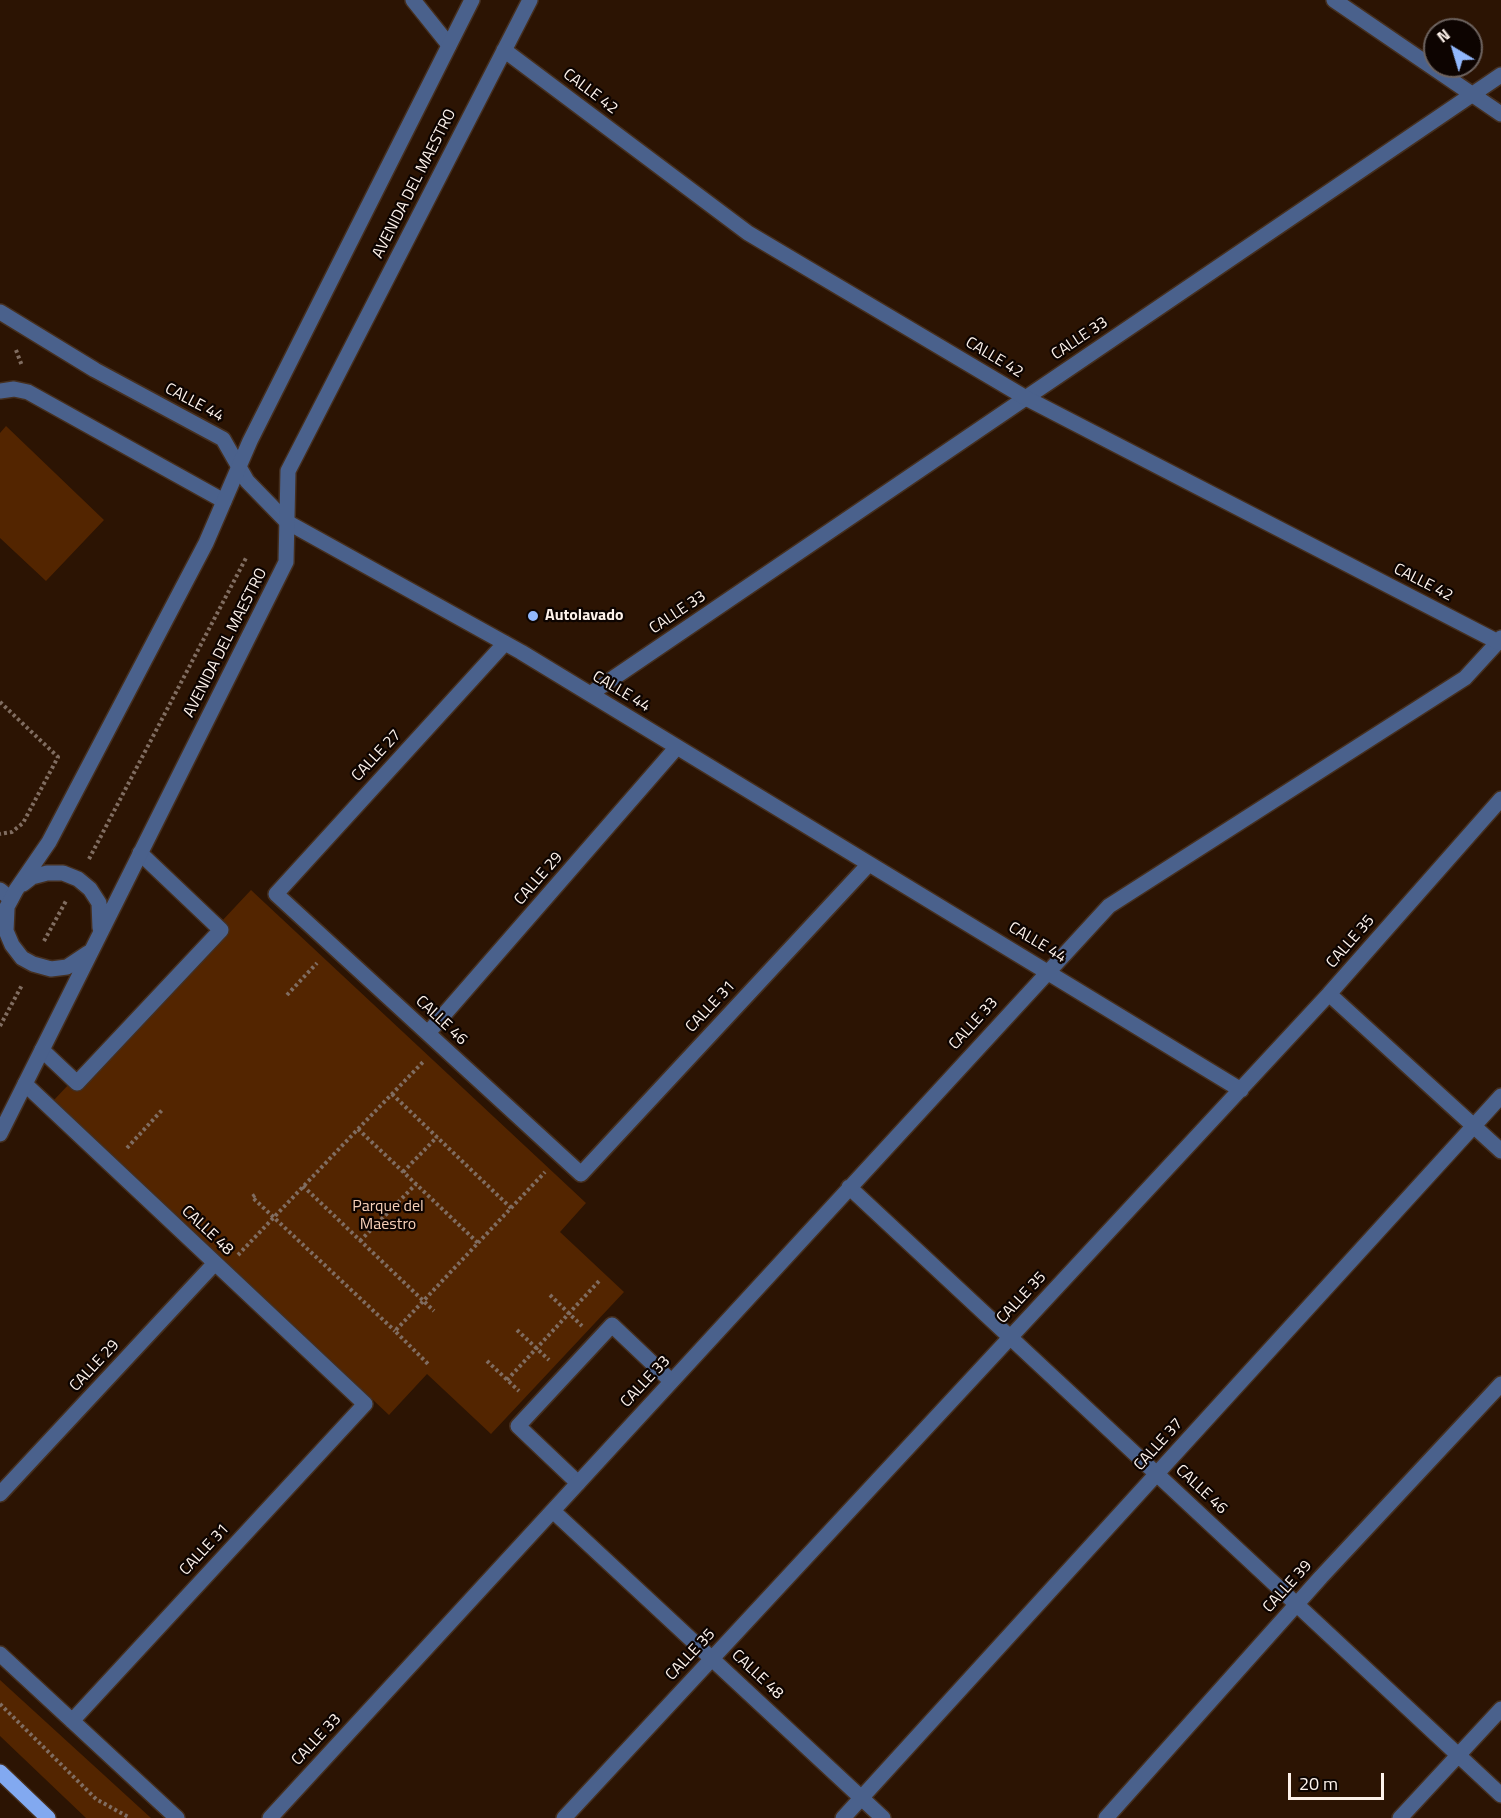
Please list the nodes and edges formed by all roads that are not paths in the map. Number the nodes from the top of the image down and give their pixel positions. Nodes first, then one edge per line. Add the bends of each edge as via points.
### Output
1 (413, 0) edge
2 (472, 0) edge
3 (530, 0) edge
4 (1334, 0) edge
5 (449, 45) junction
6 (504, 50) junction
7 (1501, 75) edge
8 (1471, 95) junction
9 (1501, 114) edge
10 (0, 312) edge
11 (0, 391) edge
12 (1026, 398) junction
13 (239, 467) junction
14 (224, 501) junction
15 (287, 522) junction
16 (1499, 640) edge
17 (505, 643) junction
18 (590, 694) junction
19 (677, 747) junction
20 (1501, 799) edge
21 (140, 854) junction
22 (868, 864) junction
23 (276, 894) joint
24 (5, 895) edge
25 (0, 920) edge
26 (100, 934) junction
27 (92, 948) junction
28 (1048, 970) junction
29 (1329, 994) junction
30 (428, 1034) junction
31 (42, 1050) junction
32 (25, 1084) junction
33 (1240, 1090) junction
34 (1501, 1096) edge
35 (1473, 1126) junction
36 (0, 1134) edge
37 (1501, 1151) edge
38 (581, 1174) joint
39 (849, 1187) junction
40 (215, 1263) junction
41 (1011, 1337) junction
42 (672, 1381) junction
43 (1501, 1384) edge
44 (365, 1404) joint
45 (1157, 1473) junction
46 (578, 1483) junction
47 (0, 1494) edge
48 (553, 1511) junction
49 (1297, 1604) junction
50 (0, 1654) edge
51 (712, 1659) junction
52 (1501, 1709) edge
53 (72, 1721) junction
54 (1458, 1755) junction
55 (0, 1772) edge
56 (1501, 1795) edge
57 (861, 1798) junction
58 (48, 1818) edge
59 (177, 1818) edge
60 (270, 1818) edge
61 (564, 1818) edge
62 (843, 1818) edge
63 (883, 1818) edge
64 (1106, 1818) edge
65 (1400, 1818) edge

1 - 5 street
2 - 5 street, AVENIDA DEL MAESTRO
3 - 6 street, AVENIDA DEL MAESTRO
4 - 8 street
5 - 13 street, AVENIDA DEL MAESTRO
6 - 12 street, CALLE 42 via 748,233
6 - 15 street, AVENIDA DEL MAESTRO via 288,471
7 - 8 street, CALLE 33
8 - 9 street
8 - 12 street, CALLE 33
10 - 13 street, CALLE 44 via 95,370 223,439
11 - 14 street via 20,390
12 - 16 street, CALLE 42
12 - 18 street, CALLE 33
13 - 14 street, AVENIDA DEL MAESTRO
13 - 15 street, CALLE 44 via 247,481
14 - 24 street, AVENIDA DEL MAESTRO via 206,543 49,842
15 - 17 street, CALLE 44
15 - 21 street, AVENIDA DEL MAESTRO via 286,562
16 - 28 street via 1465,678 1109,906
17 - 18 street, CALLE 44
17 - 23 street, CALLE 27
18 - 19 street, CALLE 44
19 - 22 street, CALLE 44
19 - 30 street, CALLE 29
20 - 29 street, CALLE 35
21 - 26 street, AVENIDA DEL MAESTRO
21 - 31 street via 222,930 77,1083
22 - 28 street, CALLE 44
22 - 38 street, CALLE 31
23 - 30 street, CALLE 46
24 - 25 street, AVENIDA DEL MAESTRO
24 - 26 street via 32,877 47,873 63,873 78,879 99,903
24 - 27 street via 6,931 22,958 51,969 67,967
26 - 27 street, AVENIDA DEL MAESTRO
27 - 31 street, AVENIDA DEL MAESTRO
28 - 33 street, CALLE 44
28 - 39 street, CALLE 33
29 - 33 street, CALLE 35
29 - 35 street
30 - 38 street, CALLE 46
31 - 32 street, AVENIDA DEL MAESTRO
32 - 36 street, AVENIDA DEL MAESTRO
32 - 40 street, CALLE 48
33 - 41 street, CALLE 35
34 - 35 street, CALLE 37
35 - 37 street
35 - 45 street, CALLE 37
39 - 41 street, CALLE 46
39 - 42 street, CALLE 33
40 - 44 street, CALLE 48
40 - 47 street, CALLE 29
41 - 45 street, CALLE 46
41 - 51 street, CALLE 35
42 - 46 street, CALLE 33
42 - 46 street via 612,1325 518,1426
43 - 49 street, CALLE 39
44 - 53 street, CALLE 31
45 - 49 street, CALLE 46
45 - 57 street, CALLE 37
46 - 48 street, CALLE 33
48 - 51 street, CALLE 48
48 - 60 street, CALLE 33
49 - 54 street, CALLE 46
49 - 64 street, CALLE 39
50 - 53 street
51 - 57 street, CALLE 48
51 - 61 street, CALLE 35
52 - 54 street
53 - 59 street
54 - 56 street, CALLE 46
54 - 65 street
55 - 58 main road
57 - 62 street, CALLE 37
57 - 63 street, CALLE 48

